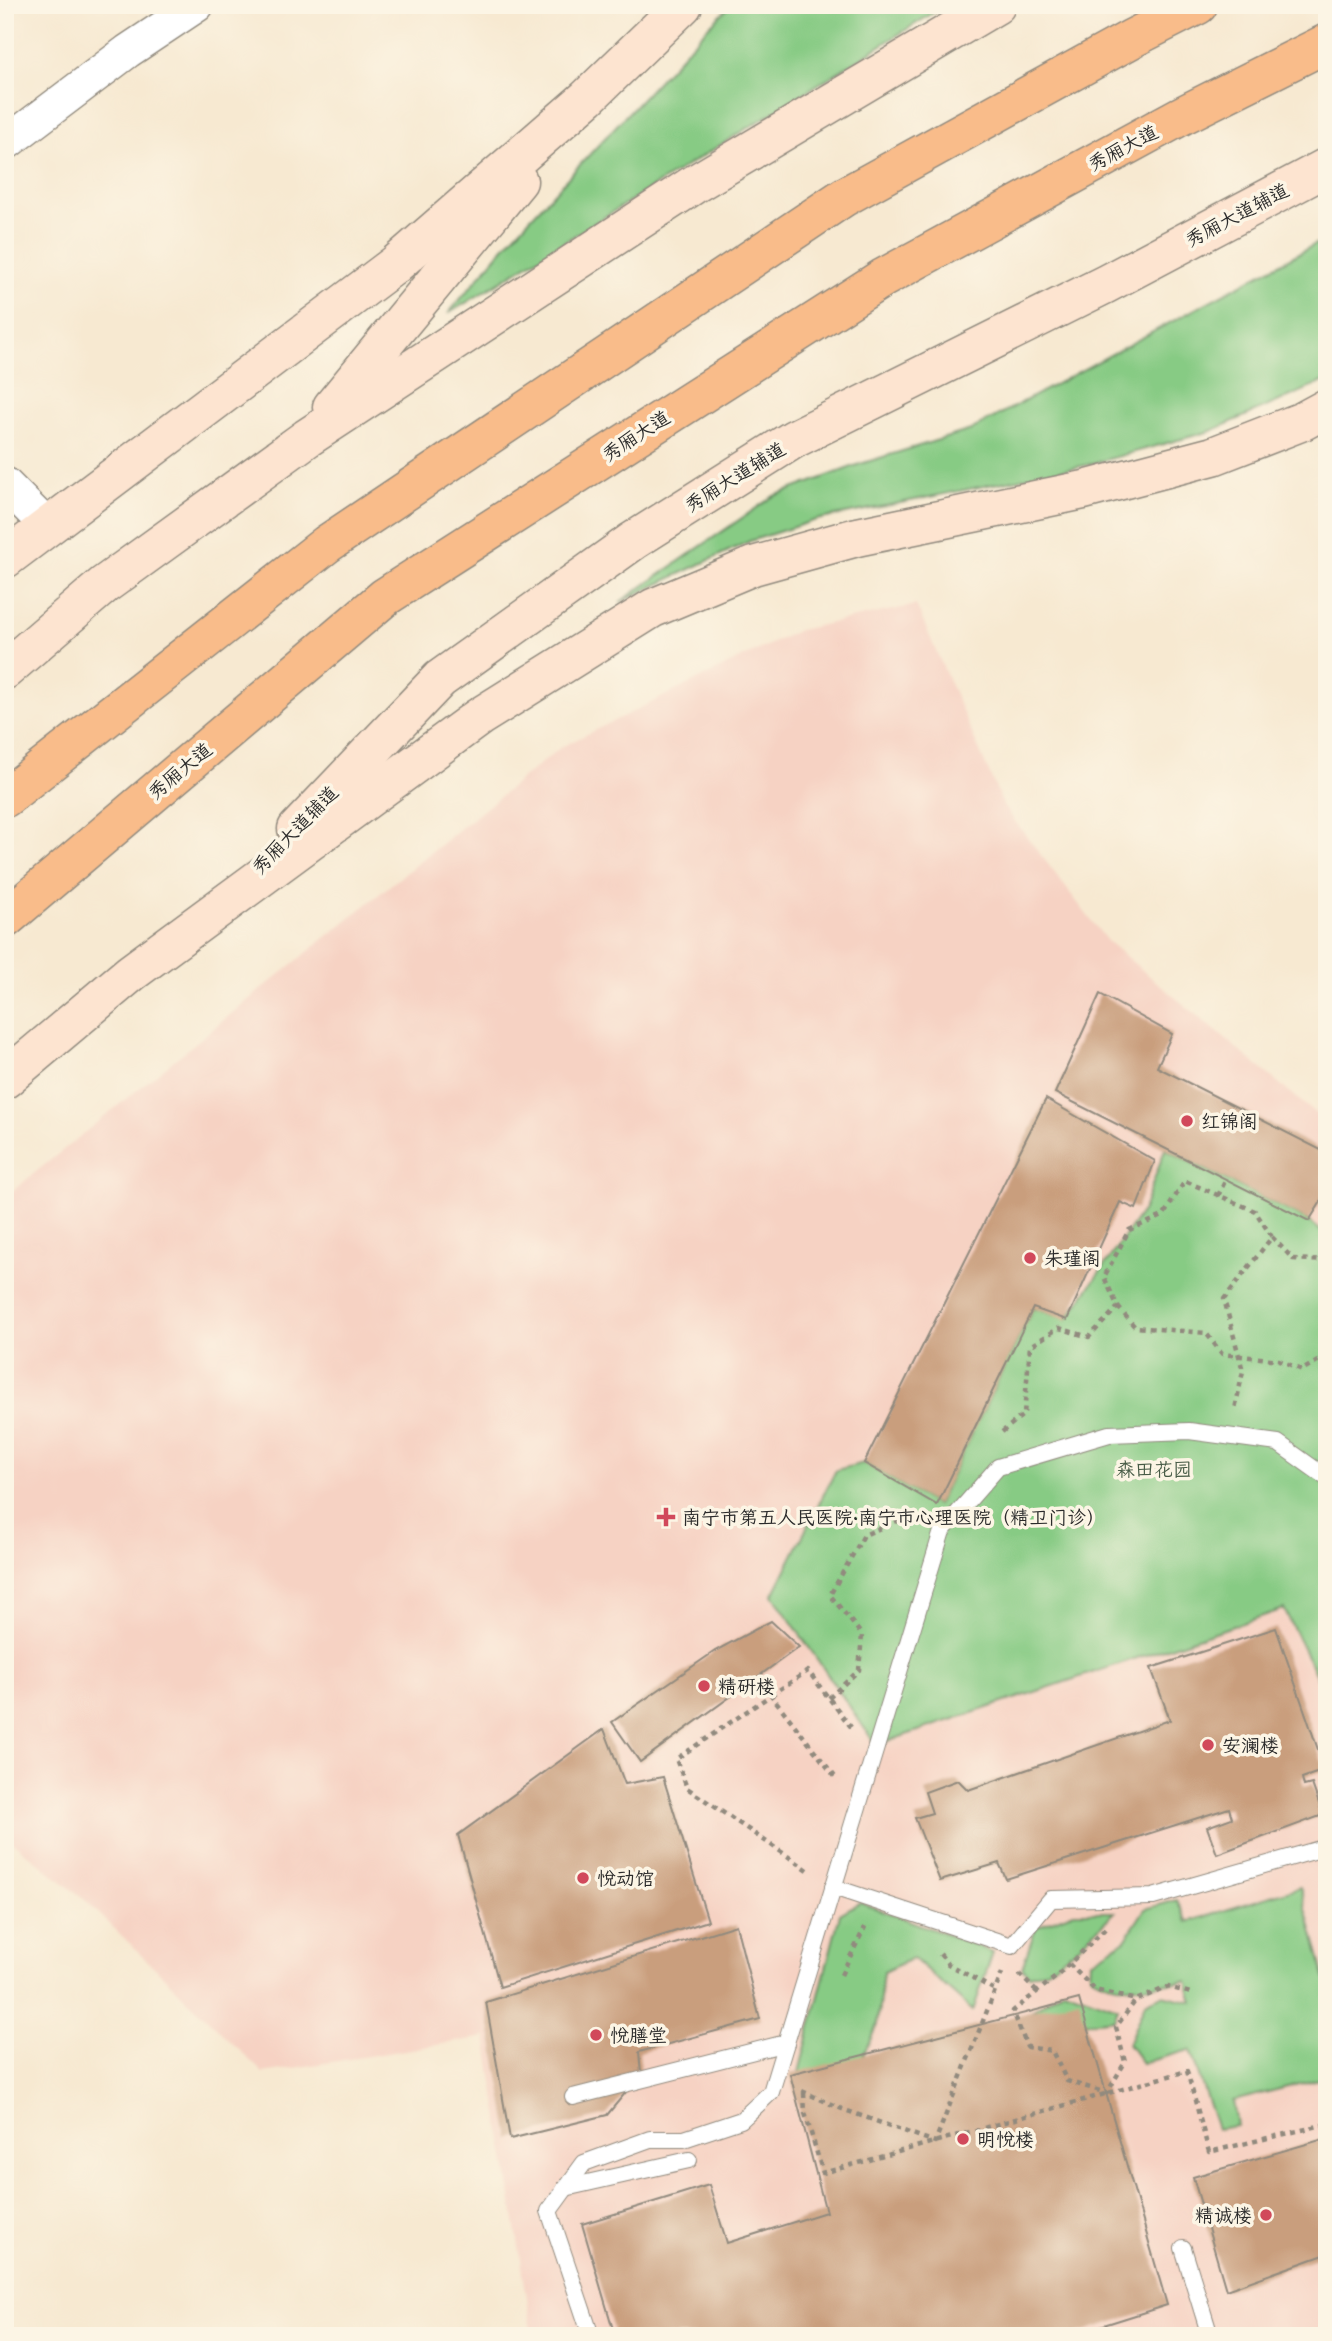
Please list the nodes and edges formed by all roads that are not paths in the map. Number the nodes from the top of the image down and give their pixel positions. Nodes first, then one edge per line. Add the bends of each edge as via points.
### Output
1 (197, 5) edge
2 (683, 5) edge
3 (996, 5) edge
4 (1198, 5) edge
5 (1327, 43) edge
6 (587, 98) junction
7 (5, 144) edge
8 (1327, 167) edge
9 (1327, 408) edge
10 (307, 438) junction
11 (5, 484) edge
12 (47, 526) junction
13 (5, 559) edge
14 (5, 670) edge
15 (5, 798) edge
16 (225, 904) junction
17 (5, 919) edge
18 (5, 1079) edge
19 (1327, 1478) edge
20 (1327, 1847) edge
21 (833, 1887) junction
22 (786, 2043) junction
23 (573, 2097) dead end
24 (689, 2160) dead end
25 (565, 2188) junction
26 (1183, 2248) dead end
27 (591, 2336) edge
28 (1210, 2336) edge

1 - 7 street
2 - 6 main road
3 - 10 main road via 693,185
4 - 15 highway via 844,197 327,544
5 - 17 highway, 秀厢大道 via 1181,116 883,278 385,597
6 - 10 main road
6 - 12 main road via 396,264
8 - 16 main road, 秀厢大道辅道 via 1106,284 794,439 633,541 440,680
9 - 16 main road, 秀厢大道辅道 via 1213,456 1084,490 844,540 753,566 653,608 479,718
10 - 14 main road via 104,585
11 - 12 street
12 - 13 main road
16 - 18 main road, 秀厢大道辅道 via 131,973
19 - 21 lane via 1278,1443 1189,1431 1109,1434 998,1467 942,1531
20 - 21 lane via 1153,1898 1051,1899 1012,1946
21 - 22 lane
22 - 23 lane
22 - 25 lane via 771,2092 741,2120 684,2139 650,2139 584,2163
24 - 25 lane
25 - 27 lane via 549,2211
26 - 28 lane

